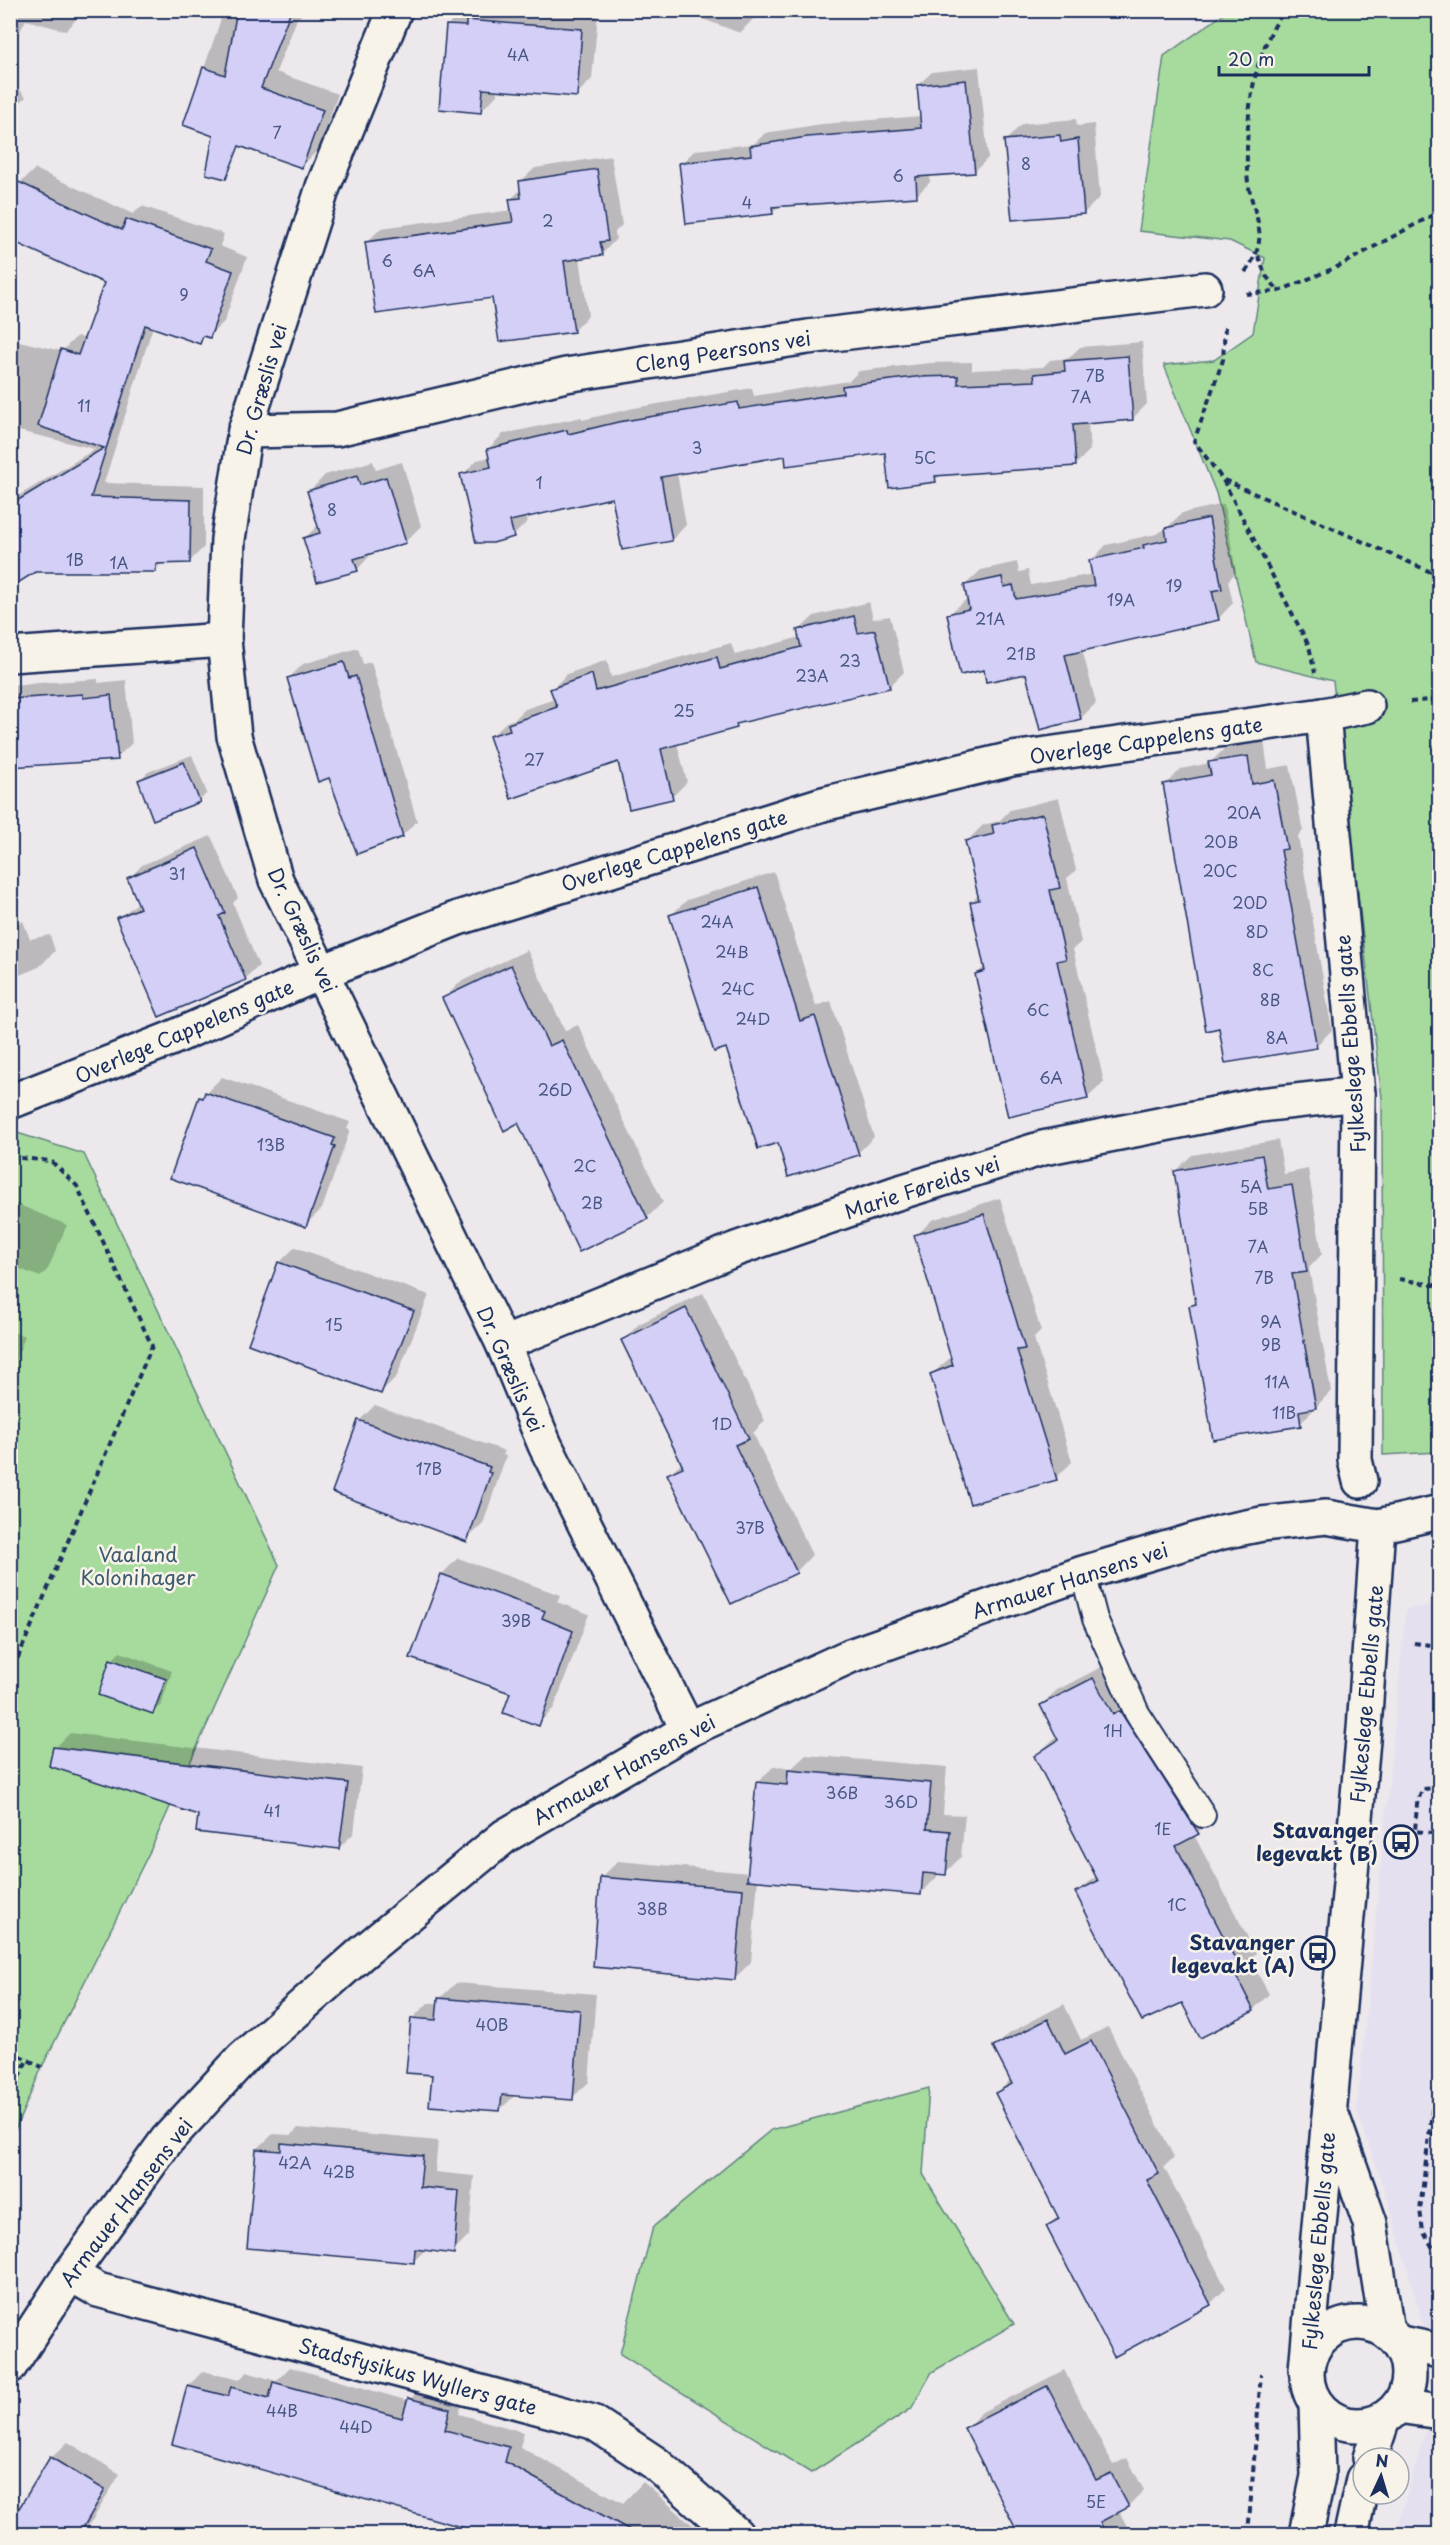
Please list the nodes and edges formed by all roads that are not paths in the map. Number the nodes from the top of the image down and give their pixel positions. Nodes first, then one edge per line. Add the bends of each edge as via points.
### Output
1 (395, 10) edge
2 (1216, 292) road end
3 (246, 431) junction
4 (224, 640) junction
5 (10, 655) edge
6 (1368, 706) dead end
7 (1323, 715) junction
8 (322, 972) junction
9 (1358, 1094) junction
10 (10, 1102) edge
11 (503, 1344) junction
12 (1360, 1481) dead end
13 (1440, 1512) edge
14 (1378, 1526) junction
15 (1083, 1572) junction
16 (688, 1730) junction
17 (1203, 1815) dead end
18 (1330, 2113) junction
19 (70, 2274) junction
20 (1393, 2337) junction
21 (1440, 2351) edge
22 (10, 2366) edge
23 (1306, 2370) junction
24 (1316, 2404) junction
25 (1391, 2412) junction
26 (1440, 2412) edge
27 (1375, 2446) edge
28 (1357, 2506) edge
29 (736, 2535) edge
30 (1306, 2535) edge
31 (1351, 2535) edge

1 - 3 street, Dr. Græslis vei via 323,187
2 - 3 street, Cleng Peersons vei via 808,337 566,375 337,429
3 - 4 street, Dr. Græslis vei via 228,539
4 - 5 street
4 - 8 street, Dr. Græslis vei via 234,736 245,776 276,880
6 - 7 street, Overlege Cappelens gate
7 - 8 street, Overlege Cappelens gate via 1012,759 823,804 458,918
7 - 9 street, Fylkeslege Ebbells gate
8 - 10 street, Overlege Cappelens gate via 170,1040
8 - 11 street, Dr. Græslis vei
9 - 11 street, Marie Føreids vei via 1250,1107 1043,1148 736,1249
9 - 12 street, Fylkeslege Ebbells gate via 1355,1460
11 - 16 street, Dr. Græslis vei via 545,1445
13 - 14 street, Armauer Hansens vei
14 - 15 street, Armauer Hansens vei via 1326,1517 1262,1524
14 - 18 street, Fylkeslege Ebbells gate
15 - 16 street, Armauer Hansens vei via 850,1656
15 - 17 lane via 1095,1619 1137,1713
16 - 19 street, Armauer Hansens vei via 505,1836 345,1968 243,2058 167,2140
18 - 20 street, Fylkeslege Ebbells gate via 1370,2223
18 - 23 street, Fylkeslege Ebbells gate
19 - 22 street, Armauer Hansens vei
19 - 29 street, Stadsfysikus Wyllers gate via 98,2290 593,2421 655,2463
20 - 21 street
20 - 23 street via 1370,2324 1353,2322 1335,2327 1320,2338 1310,2353
20 - 25 street via 1408,2359 1410,2375 1407,2392
23 - 24 street via 1308,2389
24 - 25 street via 1329,2417 1363,2426
24 - 30 street via 1318,2476
25 - 26 street
25 - 27 street
28 - 31 street

